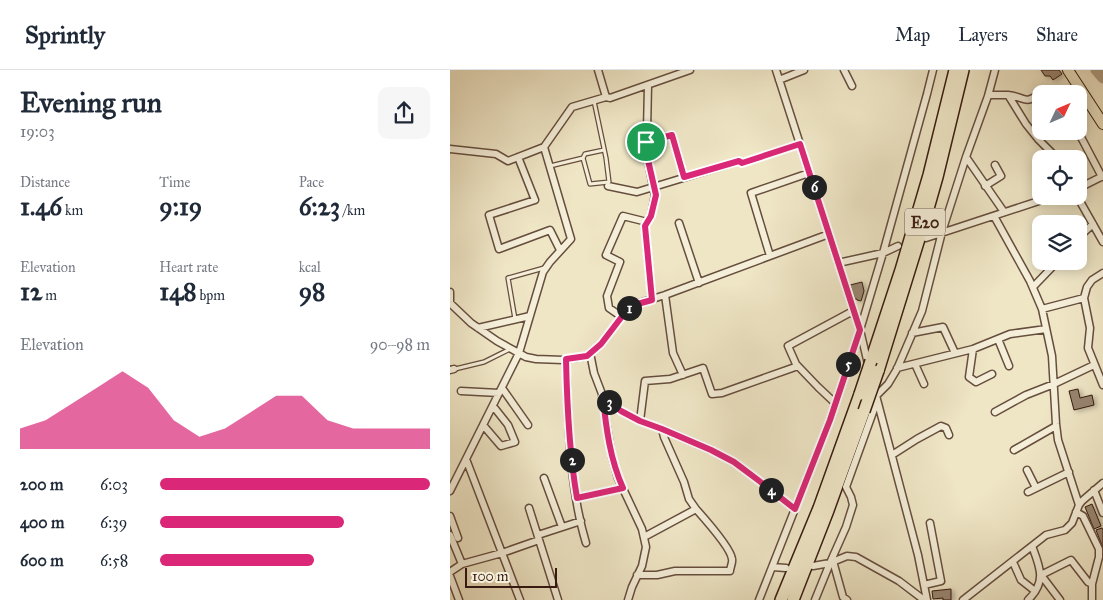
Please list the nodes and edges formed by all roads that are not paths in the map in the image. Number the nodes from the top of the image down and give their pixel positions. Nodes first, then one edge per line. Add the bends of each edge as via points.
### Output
1 (598, 70) edge
2 (690, 70) edge
3 (776, 70) edge
4 (804, 70) edge
5 (844, 70) edge
6 (933, 70) edge
7 (954, 70) edge
8 (963, 70) edge
9 (995, 70) edge
10 (1068, 70) edge
11 (779, 80) junction
12 (648, 85) junction
13 (852, 86) dead end
14 (988, 95) junction
15 (1008, 95) junction
16 (606, 97) junction
17 (1032, 99) edge
18 (594, 100) junction
19 (1103, 124) edge
20 (1083, 140) edge
21 (646, 142) junction
22 (800, 144) junction
23 (544, 147) junction
24 (450, 149) edge
25 (604, 150) junction
26 (1049, 150) edge
27 (966, 156) junction
28 (518, 157) junction
29 (583, 158) junction
30 (995, 165) dead end
31 (550, 166) junction
32 (809, 173) junction
33 (684, 177) junction
34 (1102, 177) edge
35 (1087, 184) edge
36 (608, 186) dead end
37 (654, 186) junction
38 (986, 186) junction
39 (1032, 203) edge
40 (1082, 205) edge
41 (1004, 212) junction
42 (994, 216) junction
43 (647, 222) junction
44 (679, 223) dead end
45 (1092, 224) junction
46 (1087, 229) edge
47 (942, 232) junction
48 (829, 234) junction
49 (926, 238) dead end
50 (1103, 242) edge
51 (898, 246) dead end
52 (560, 250) junction
53 (883, 253) junction
54 (770, 256) junction
55 (838, 263) junction
56 (546, 268) junction
57 (1049, 270) edge
58 (1103, 273) edge
59 (699, 283) junction
60 (1033, 287) junction
61 (450, 292) edge
62 (665, 295) junction
63 (1084, 298) junction
64 (652, 300) junction
65 (450, 303) edge
66 (1042, 309) junction
67 (853, 311) junction
68 (530, 316) junction
69 (622, 317) junction
70 (515, 319) junction
71 (478, 328) junction
72 (1046, 329) junction
73 (860, 330) junction
74 (912, 333) junction
75 (998, 339) junction
76 (511, 349) junction
77 (973, 349) junction
78 (519, 353) junction
79 (590, 353) junction
80 (955, 353) junction
81 (566, 359) junction
82 (915, 364) junction
83 (1094, 365) junction
84 (798, 366) junction
85 (874, 366) junction
86 (1009, 366) dead end
87 (897, 368) junction
88 (452, 370) edge
89 (992, 374) dead end
90 (683, 375) junction
91 (924, 384) dead end
92 (1054, 384) junction
93 (1103, 385) edge
94 (461, 391) dead end
95 (501, 391) junction
96 (603, 397) junction
97 (876, 398) junction
98 (835, 403) junction
99 (492, 406) junction
100 (995, 412) dead end
101 (640, 421) junction
102 (483, 425) junction
103 (528, 425) dead end
104 (1056, 426) junction
105 (662, 429) junction
106 (949, 435) dead end
107 (1014, 450) dead end
108 (892, 454) junction
109 (466, 458) junction
110 (1026, 470) dead end
111 (1069, 472) junction
112 (544, 478) dead end
113 (1103, 483) edge
114 (623, 488) junction
115 (1036, 488) junction
116 (1094, 490) junction
117 (450, 491) edge
118 (1028, 492) dead end
119 (577, 498) junction
120 (1079, 505) junction
121 (529, 508) dead end
122 (696, 509) junction
123 (795, 509) junction
124 (1076, 512) junction
125 (1103, 512) edge
126 (450, 516) edge
127 (581, 521) junction
128 (930, 523) dead end
129 (562, 528) junction
130 (450, 535) edge
131 (644, 537) junction
132 (458, 538) dead end
133 (539, 538) junction
134 (586, 543) dead end
135 (1032, 546) junction
136 (502, 553) junction
137 (831, 562) junction
138 (1013, 562) junction
139 (462, 564) junction
140 (813, 566) dead end
141 (772, 567) junction
142 (786, 568) dead end
143 (450, 572) edge
144 (637, 575) junction
145 (1041, 575) junction
146 (450, 576) edge
147 (1092, 584) junction
148 (924, 585) junction
149 (1035, 591) junction
150 (458, 600) edge
151 (520, 600) edge
152 (558, 600) edge
153 (628, 600) edge
154 (759, 600) edge
155 (781, 600) edge
156 (793, 600) edge
157 (815, 600) edge
158 (847, 600) edge
159 (926, 600) edge
160 (963, 600) edge
161 (1028, 600) edge
162 (1060, 600) edge
163 (1092, 600) edge

1 - 16 street
2 - 12 street
3 - 11 street
4 - 11 street
5 - 13 street
6 - 53 street
7 - 85 highway, E20
8 - 85 highway, E20 via 924,226
9 - 14 street
10 - 19 highway
11 - 22 street
12 - 16 street
12 - 21 street
14 - 15 street
14 - 27 street
15 - 17 street
15 - 26 street via 1026,124
16 - 18 street
18 - 23 street via 572,107
18 - 25 lane
20 - 34 street
21 - 33 street via 672,135
21 - 37 street
22 - 32 street
22 - 33 street
23 - 28 street
23 - 31 street
24 - 28 street via 496,154 508,161
25 - 29 lane via 585,154
25 - 29 lane via 609,182 590,184
27 - 38 street
27 - 47 street
28 - 52 street via 535,200 489,215 499,249 550,230
29 - 31 lane
30 - 38 street via 1002,176
31 - 52 street via 571,239
32 - 48 street
32 - 54 street via 751,193
33 - 37 street
34 - 35 street
36 - 37 street via 637,192
37 - 43 street via 656,195
38 - 41 street
39 - 41 street
40 - 45 street
41 - 42 street
42 - 47 street
42 - 60 street
43 - 64 street
43 - 69 street via 623,216 606,255 620,262 607,296 609,308
44 - 59 street
45 - 46 street
45 - 50 street
47 - 49 street
47 - 74 street via 922,311
48 - 54 street
48 - 55 street
51 - 53 street
52 - 56 street
53 - 55 street
53 - 73 street
54 - 59 street
55 - 67 street
56 - 68 street
56 - 70 lane via 508,278
57 - 60 street
58 - 63 street via 1092,280
59 - 62 street
60 - 66 street
61 - 65 street
62 - 64 street
62 - 90 street via 673,353
63 - 66 street
63 - 83 street via 1090,328 1088,348
64 - 69 street via 630,306
65 - 71 street
66 - 72 street
67 - 73 street
67 - 84 street via 788,346
68 - 70 street
68 - 78 street
69 - 79 street
70 - 71 street
71 - 76 street
72 - 75 street via 1016,332
72 - 92 street
73 - 97 street
73 - 98 street
74 - 80 street via 943,327
74 - 87 street
75 - 77 street
75 - 86 street
76 - 78 street
76 - 88 lane via 484,362
77 - 80 street
77 - 89 street via 969,377 976,382
78 - 81 street via 536,359
78 - 95 street
79 - 81 street
79 - 96 street
80 - 82 street
81 - 119 street
82 - 87 street
82 - 91 street
83 - 92 street
83 - 93 street
84 - 90 street via 712,394 703,368
84 - 98 street
85 - 155 highway, E20, bridge via 860,394
85 - 156 highway, E20, bridge via 864,411
87 - 97 street
90 - 101 street via 645,381
92 - 100 street
92 - 104 street
94 - 95 street
95 - 99 street
95 - 103 street
96 - 101 street
96 - 114 street via 612,457
97 - 108 street
97 - 137 street via 846,487 853,505
98 - 123 street
99 - 102 street
99 - 102 street via 508,425 515,442 501,446
101 - 105 street
102 - 109 street
104 - 107 street
104 - 111 street
105 - 122 street via 689,499
105 - 123 street via 734,462
106 - 108 street via 941,426
108 - 148 street
109 - 117 street
109 - 136 street
110 - 115 street
111 - 115 street
111 - 120 street
112 - 129 street
113 - 116 street
114 - 119 street
114 - 131 street
115 - 118 street
116 - 120 street
116 - 125 street
119 - 127 street
120 - 124 street
121 - 133 street
122 - 131 street
122 - 144 street via 728,550 732,559 730,571
123 - 141 street
124 - 135 street via 1065,530 1046,535
124 - 147 street via 1082,516 1099,549
126 - 132 street
127 - 129 street
127 - 134 street
128 - 148 street via 941,581
129 - 133 street
130 - 139 street
131 - 144 street via 646,547
133 - 136 street
133 - 152 street
135 - 138 street
135 - 145 street
136 - 139 street
136 - 151 street
137 - 140 street
137 - 157 street
137 - 158 street via 843,597
137 - 159 street via 847,556 856,557
138 - 149 street via 1021,580
138 - 160 street
139 - 143 street
141 - 142 street
141 - 154 street
144 - 153 street
145 - 147 street via 1072,560
145 - 149 street
145 - 162 street
146 - 150 street
147 - 163 street
148 - 159 street
149 - 161 street

